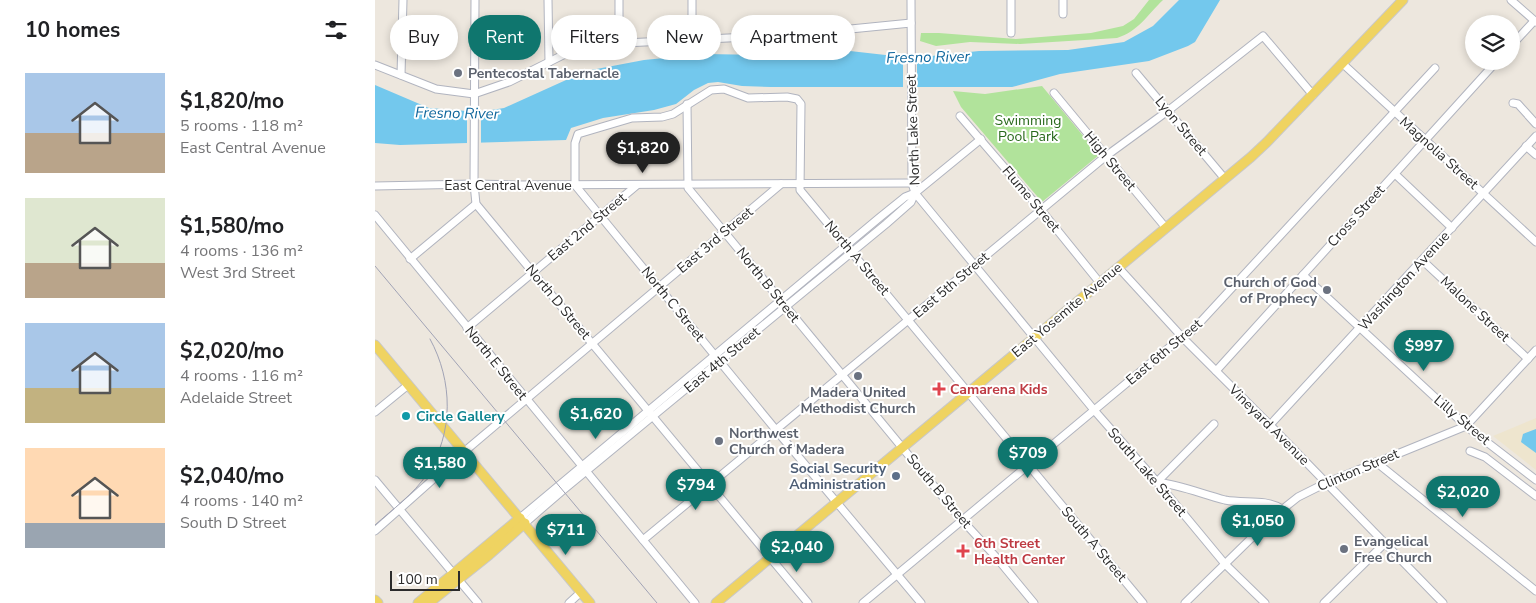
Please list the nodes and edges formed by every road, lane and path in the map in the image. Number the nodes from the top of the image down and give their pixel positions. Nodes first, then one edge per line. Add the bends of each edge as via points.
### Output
1 (403, 0) edge
2 (475, 0) edge
3 (548, 0) edge
4 (619, 0) edge
5 (692, 0) edge
6 (911, 0) edge
7 (1011, 0) edge
8 (1063, 0) edge
9 (1403, 0) edge
10 (1511, 0) edge
11 (1063, 14) dead end
12 (619, 15) edge
13 (692, 15) edge
14 (911, 22) junction
15 (1535, 22) edge
16 (1011, 33) dead end
17 (1520, 37) edge
18 (721, 38) edge
19 (553, 60) edge
20 (549, 62) junction
21 (1343, 63) junction
22 (375, 65) edge
23 (1435, 68) dead end
24 (1489, 70) edge
25 (1136, 73) dead end
26 (401, 75) junction
27 (1055, 93) dead end
28 (474, 94) junction
29 (1313, 95) junction
30 (1513, 103) dead end
31 (687, 104) junction
32 (1169, 110) junction
33 (1395, 113) junction
34 (960, 116) dead end
35 (1536, 124) edge
36 (1536, 136) edge
37 (981, 139) junction
38 (1426, 140) junction
39 (1527, 146) junction
40 (1536, 155) edge
41 (1106, 156) junction
42 (1395, 174) junction
43 (1225, 179) junction
44 (912, 183) junction
45 (474, 184) junction
46 (687, 184) junction
47 (781, 184) junction
48 (800, 184) junction
49 (575, 185) junction
50 (637, 185) junction
51 (375, 186) edge
52 (915, 193) junction
53 (1484, 193) junction
54 (476, 204) junction
55 (1041, 210) junction
56 (375, 215) edge
57 (600, 216) junction
58 (1166, 228) junction
59 (1451, 228) junction
60 (725, 232) junction
61 (1536, 242) edge
62 (849, 250) junction
63 (410, 259) junction
64 (1422, 260) junction
65 (974, 266) junction
66 (1118, 268) junction
67 (533, 272) junction
68 (1303, 275) junction
69 (1100, 283) junction
70 (659, 287) junction
71 (781, 301) junction
72 (786, 307) junction
73 (909, 321) junction
74 (467, 328) junction
75 (1360, 329) junction
76 (1034, 338) junction
77 (1183, 338) junction
78 (593, 344) junction
79 (375, 346) edge
80 (1536, 350) edge
81 (717, 359) junction
82 (1528, 359) junction
83 (1215, 371) junction
84 (842, 375) junction
85 (408, 384) junction
86 (968, 393) junction
87 (526, 399) junction
88 (1094, 410) junction
89 (375, 412) edge
90 (651, 414) junction
91 (1214, 424) dead end
92 (1270, 425) junction
93 (1466, 426) junction
94 (776, 430) junction
95 (902, 447) junction
96 (465, 451) junction
97 (1470, 451) dead end
98 (1376, 462) junction
99 (1029, 465) junction
100 (584, 469) junction
101 (375, 480) edge
102 (1536, 480) edge
103 (1157, 482) junction
104 (1326, 483) junction
105 (710, 485) junction
106 (1536, 496) edge
107 (836, 502) junction
108 (1282, 509) junction
109 (400, 510) junction
110 (963, 520) junction
111 (523, 521) junction
112 (375, 531) edge
113 (643, 540) junction
114 (1385, 544) junction
115 (769, 557) junction
116 (1225, 564) junction
117 (897, 574) junction
118 (456, 577) junction
119 (1536, 591) edge
120 (581, 592) junction
121 (375, 600) edge
122 (378, 603) edge
123 (418, 603) edge
124 (429, 603) edge
125 (478, 603) edge
126 (569, 603) edge
127 (590, 603) edge
128 (695, 603) edge
129 (716, 603) edge
130 (808, 603) edge
131 (863, 603) edge
132 (921, 603) edge
133 (1034, 603) edge
134 (1143, 603) edge
135 (1185, 603) edge
136 (1265, 603) edge
137 (1324, 603) edge
138 (1443, 603) edge

1 - 26 street
2 - 28 street
3 - 20 street
4 - 12 street
5 - 13 street
6 - 14 street, North Lake Street
7 - 16 street
8 - 11 street
9 - 21 main road, East Yosemite Avenue
10 - 15 street
14 - 18 street via 790,35
14 - 44 street, North Lake Street
15 - 17 street
19 - 20 street
20 - 28 street via 509,82
21 - 29 main road, East Yosemite Avenue
21 - 33 street, Magnolia Street
22 - 26 street
23 - 33 street, East 6th Street
24 - 38 street, Cross Street
25 - 32 street, Lyon Street
26 - 28 street via 436,89
27 - 41 street, High Street
28 - 45 street
29 - 32 street, East 5th Street via 1263,36
29 - 43 main road, East Yosemite Avenue
30 - 35 street via 1518,104
31 - 46 street
31 - 48 street via 703,93 717,89 747,98 797,99 801,104
31 - 49 street via 663,117 632,118 579,134 575,143
32 - 41 street, East 5th Street
32 - 43 street, Lyon Street
33 - 38 street, Magnolia Street
33 - 77 street, East 6th Street
34 - 37 street, Flume Street
36 - 39 street, Washington Avenue
37 - 52 street, East 4th Street
37 - 55 street, Flume Street
38 - 42 street, Cross Street
38 - 53 street, Magnolia Street
39 - 40 street
39 - 53 street, Washington Avenue
41 - 55 street, East 5th Street
41 - 58 street, High Street
42 - 59 street
42 - 68 street, Cross Street
43 - 58 main road, East Yosemite Avenue
44 - 48 street, East Central Avenue
44 - 52 street, North Lake Street
45 - 49 street, East Central Avenue
45 - 51 street, East Central Avenue
45 - 54 street
46 - 47 street, East Central Avenue
46 - 50 street, East Central Avenue
46 - 60 street, North B Street
47 - 48 street, East Central Avenue
47 - 60 street, East 3rd Street
48 - 62 street, North A Street via 801,190
49 - 50 street, East Central Avenue
49 - 57 street, North C Street
50 - 57 street, East 2nd Street
52 - 62 street, East 4th Street via 911,202
52 - 65 street, North Lake Street
53 - 59 street, Washington Avenue
53 - 61 street, Magnolia Street
54 - 63 street
54 - 67 street, North D Street
55 - 65 street, East 5th Street
55 - 69 street, Flume Street
56 - 63 street, North E Street
57 - 67 street, East 2nd Street
57 - 70 street, North C Street
58 - 66 main road, East Yosemite Avenue
59 - 64 street, Washington Avenue
60 - 70 street, East 3rd Street
60 - 71 street, North B Street
62 - 71 street, East 4th Street
62 - 72 street, East 4th Street
62 - 73 street, North A Street
63 - 74 street, North E Street
64 - 75 street, Washington Avenue
64 - 82 street, Malone Street
65 - 73 street, East 5th Street
65 - 76 street, North Lake Street
66 - 69 main road, East Yosemite Avenue
66 - 77 street, Vineyard Avenue
67 - 74 street, East 2nd Street
67 - 78 street, North D Street
68 - 75 street, Lilly Street
68 - 83 street, Cross Street
69 - 76 main road, East Yosemite Avenue
70 - 78 street, East 3rd Street
70 - 81 street, North C Street
71 - 72 street, North B Street
71 - 81 street, East 4th Street
72 - 81 street, East 4th Street
72 - 84 street, North B Street
73 - 84 street, East 5th Street
73 - 86 street, North A Street
74 - 87 street, North E Street
75 - 92 street, Washington Avenue
75 - 93 street, Lilly Street
76 - 86 main road, East Yosemite Avenue
76 - 88 street, South Lake Street
77 - 83 street, Vineyard Avenue
77 - 88 street, East 6th Street
78 - 87 street, East 3rd Street
78 - 90 street, North D Street
79 - 85 main road
80 - 82 street, Clinton Street
81 - 90 street, East 4th Street
81 - 94 street, North C Street
82 - 93 street, Clinton Street
83 - 92 street, Vineyard Avenue
84 - 94 street, East 5th Street
84 - 95 street, North B Street
85 - 89 street
85 - 96 main road
86 - 95 main road, East Yosemite Avenue
86 - 99 street, South A Street
87 - 96 street, East 3rd Street
87 - 100 street, North E Street
88 - 99 street, East 6th Street
88 - 103 street, South Lake Street
90 - 100 street, East 4th Street
90 - 105 street, North D Street
91 - 103 street
92 - 104 street, Vineyard Avenue
93 - 98 street, Clinton Street
93 - 102 street, Lilly Street
94 - 105 street, East 5th Street
94 - 107 street, North C Street
95 - 107 main road, East Yosemite Avenue
95 - 110 street, South B Street
96 - 109 street, East 3rd Street
96 - 111 main road
97 - 106 street, Lilly Street via 1485,457
98 - 104 street, Clinton Street
98 - 119 street
99 - 110 street, East 6th Street
99 - 134 street, South A Street
100 - 111 street, East 4th Street
100 - 113 street, North E Street
101 - 109 street
103 - 108 street via 1234,501 1269,502
103 - 116 street, South Lake Street
104 - 108 street, Clinton Street
104 - 114 street, Vineyard Avenue
105 - 113 street, East 5th Street
105 - 115 street, North D Street
107 - 115 main road, East Yosemite Avenue
107 - 117 street, North C Street
108 - 116 street, Clinton Street
109 - 112 street, East 3rd Street
109 - 118 street
110 - 117 street, East 6th Street
110 - 133 street, South B Street
111 - 118 main road
111 - 120 main road
113 - 128 street, North E Street
114 - 137 street
114 - 138 street, Vineyard Avenue
115 - 129 main road, East Yosemite Avenue
115 - 130 street, North D Street
116 - 135 street, Clinton Street
116 - 136 street, South Lake Street
117 - 131 street, East 6th Street
117 - 132 street, North C Street
118 - 123 main road
118 - 124 main road
118 - 125 street
120 - 126 street
120 - 127 main road
121 - 122 main road

